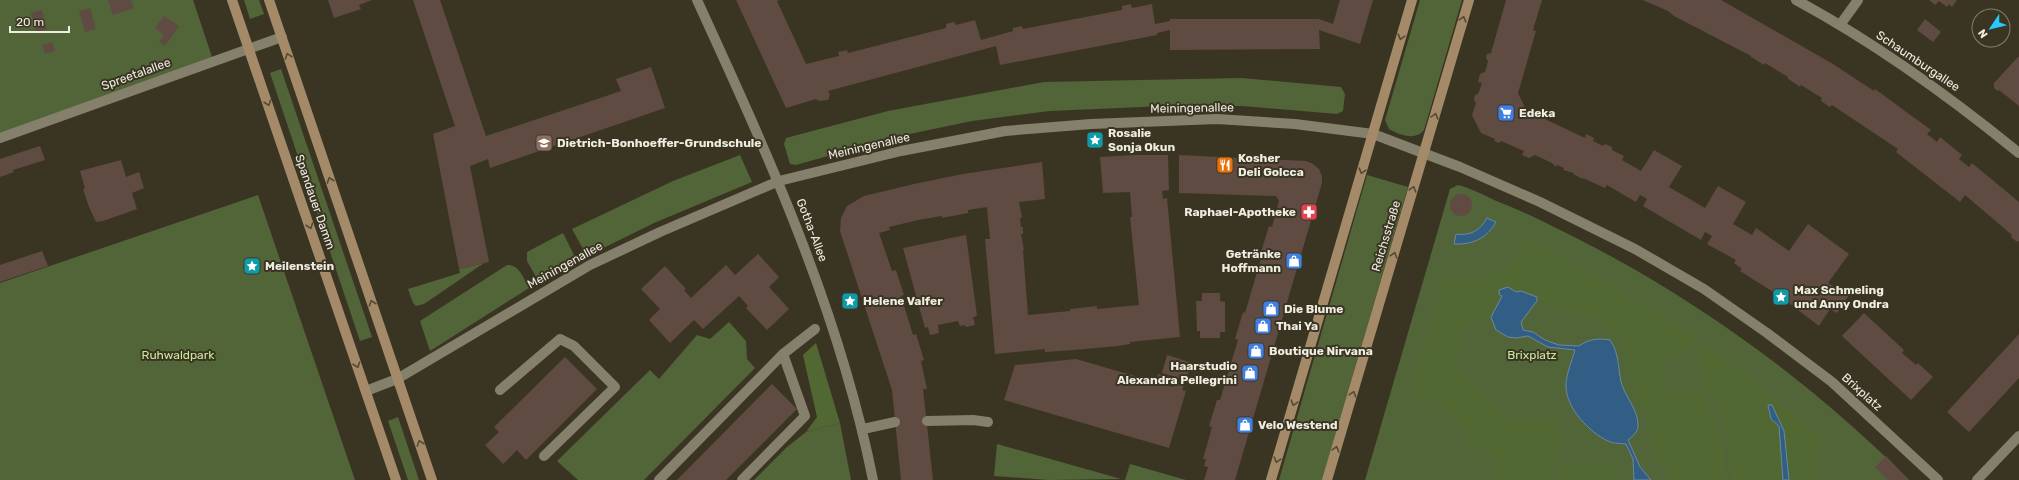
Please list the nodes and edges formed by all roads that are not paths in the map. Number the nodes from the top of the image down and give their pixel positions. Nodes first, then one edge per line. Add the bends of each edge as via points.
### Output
1 (232, 0) edge
2 (269, 0) edge
3 (697, 0) edge
4 (1412, 0) edge
5 (1469, 0) edge
6 (1796, 0) edge
7 (1858, 0) edge
8 (1840, 25) junction
9 (282, 37) junction
10 (249, 48) junction
11 (1373, 134) junction
12 (0, 138) edge
13 (2019, 153) edge
14 (1424, 154) junction
15 (779, 181) junction
16 (815, 329) dead end
17 (783, 354) junction
18 (397, 379) junction
19 (500, 390) dead end
20 (366, 391) junction
21 (927, 421) dead end
22 (895, 422) dead end
23 (988, 422) dead end
24 (863, 429) junction
25 (2019, 436) edge
26 (544, 456) dead end
27 (396, 480) edge
28 (432, 480) edge
29 (659, 480) edge
30 (742, 480) edge
31 (873, 480) edge
32 (1271, 480) edge
33 (1327, 480) edge
34 (1938, 480) edge
35 (1978, 480) edge

1 - 10 main road, Spandauer Damm
2 - 9 main road, Spandauer Damm
3 - 15 street, Gotha-Allee
4 -> 11 main road
14 -> 5 main road, Reichsstraße
6 - 8 street, Schaumburgallee
7 - 8 street
8 - 13 street, Schaumburgallee via 1946,96
9 - 10 street, Spreetalallee
18 -> 9 main road, Spandauer Damm
10 - 12 street, Spreetalallee
10 -> 20 main road, Spandauer Damm
11 - 14 street, Meiningenallee
11 - 15 street, Meiningenallee via 1295,124 1217,119 1091,124 1005,131 901,151
11 -> 32 main road
33 -> 14 main road, Reichsstraße
14 - 34 street, Brixplatz via 1540,202 1635,249 1704,289 1832,382
15 - 18 street, Meiningenallee via 590,265
15 - 24 street, Gotha-Allee via 818,281
16 - 17 street
17 - 29 street
17 - 30 street via 805,416
18 - 20 street, Meiningenallee
28 -> 18 main road, Spandauer Damm
19 - 26 street via 560,339 574,346 616,387
20 - 27 main road, Spandauer Damm
21 - 23 street
22 - 24 street
24 - 31 street, Gotha-Allee
25 - 35 street

